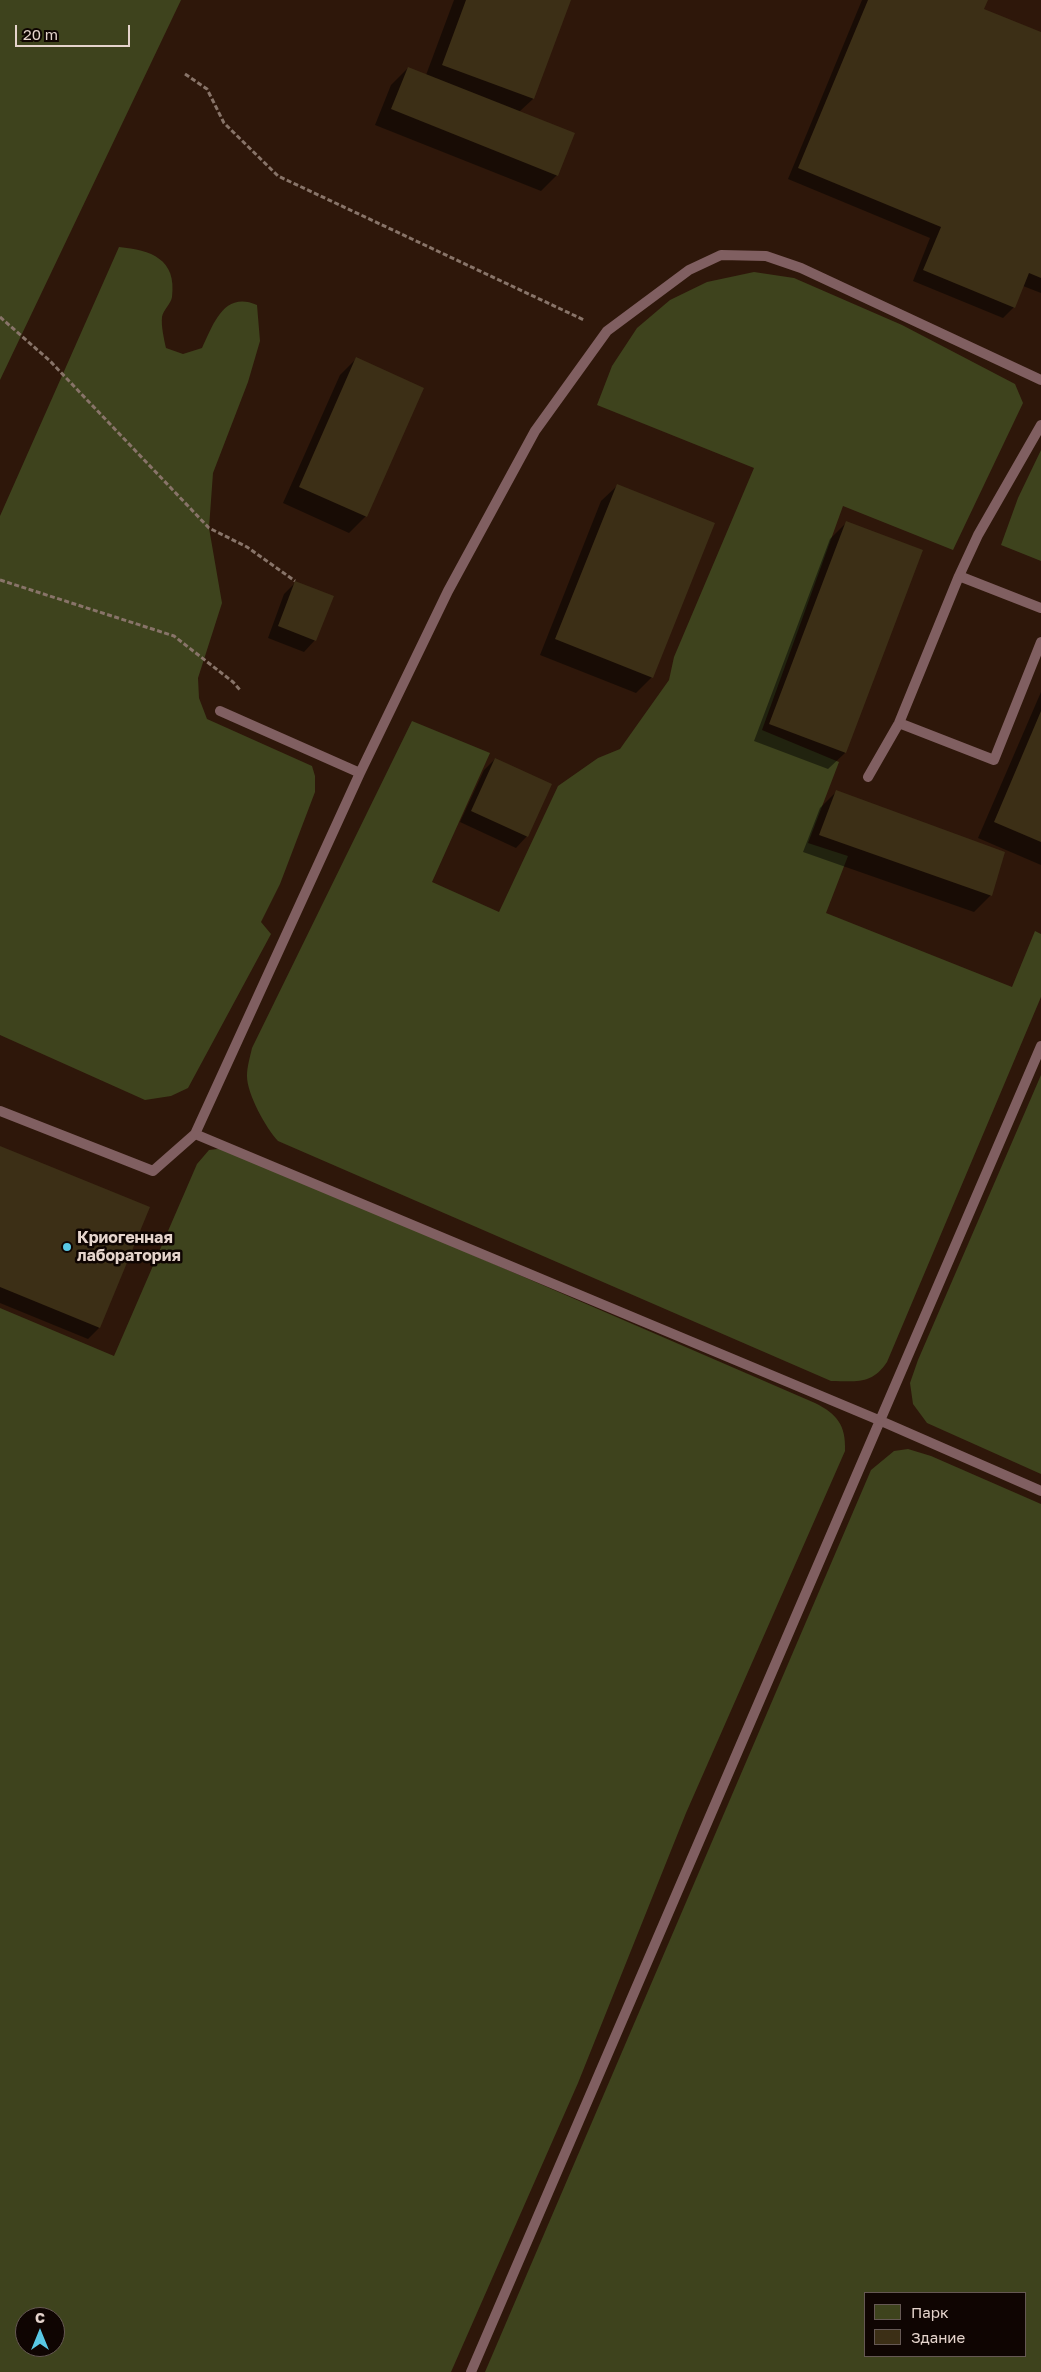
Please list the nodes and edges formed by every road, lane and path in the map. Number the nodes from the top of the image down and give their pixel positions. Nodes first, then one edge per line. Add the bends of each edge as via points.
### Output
1 (185, 74) dead end
2 (0, 317) edge
3 (607, 331) junction
4 (1041, 380) edge
5 (1041, 426) edge
6 (959, 576) junction
7 (0, 580) edge
8 (295, 581) dead end
9 (1041, 608) edge
10 (1041, 642) edge
11 (233, 682) dead end
12 (220, 711) dead end
13 (899, 723) junction
14 (360, 773) junction
15 (868, 777) dead end
16 (1041, 1046) edge
17 (0, 1111) edge
18 (195, 1134) junction
19 (881, 1421) junction
20 (1041, 1491) edge
21 (471, 2372) edge

1 - 3 path via 207,89 224,123 278,176
2 - 8 path via 50,361 209,528 247,547
3 - 4 lane via 688,270 721,255 766,256 800,268
3 - 14 lane via 535,431 448,590
5 - 6 lane via 978,536
6 - 9 lane
6 - 13 lane
7 - 11 path via 174,636
10 - 13 lane via 994,760
12 - 14 lane
13 - 15 lane
14 - 18 lane
16 - 19 lane
17 - 18 lane via 153,1171
18 - 19 lane
19 - 20 lane
19 - 21 lane

